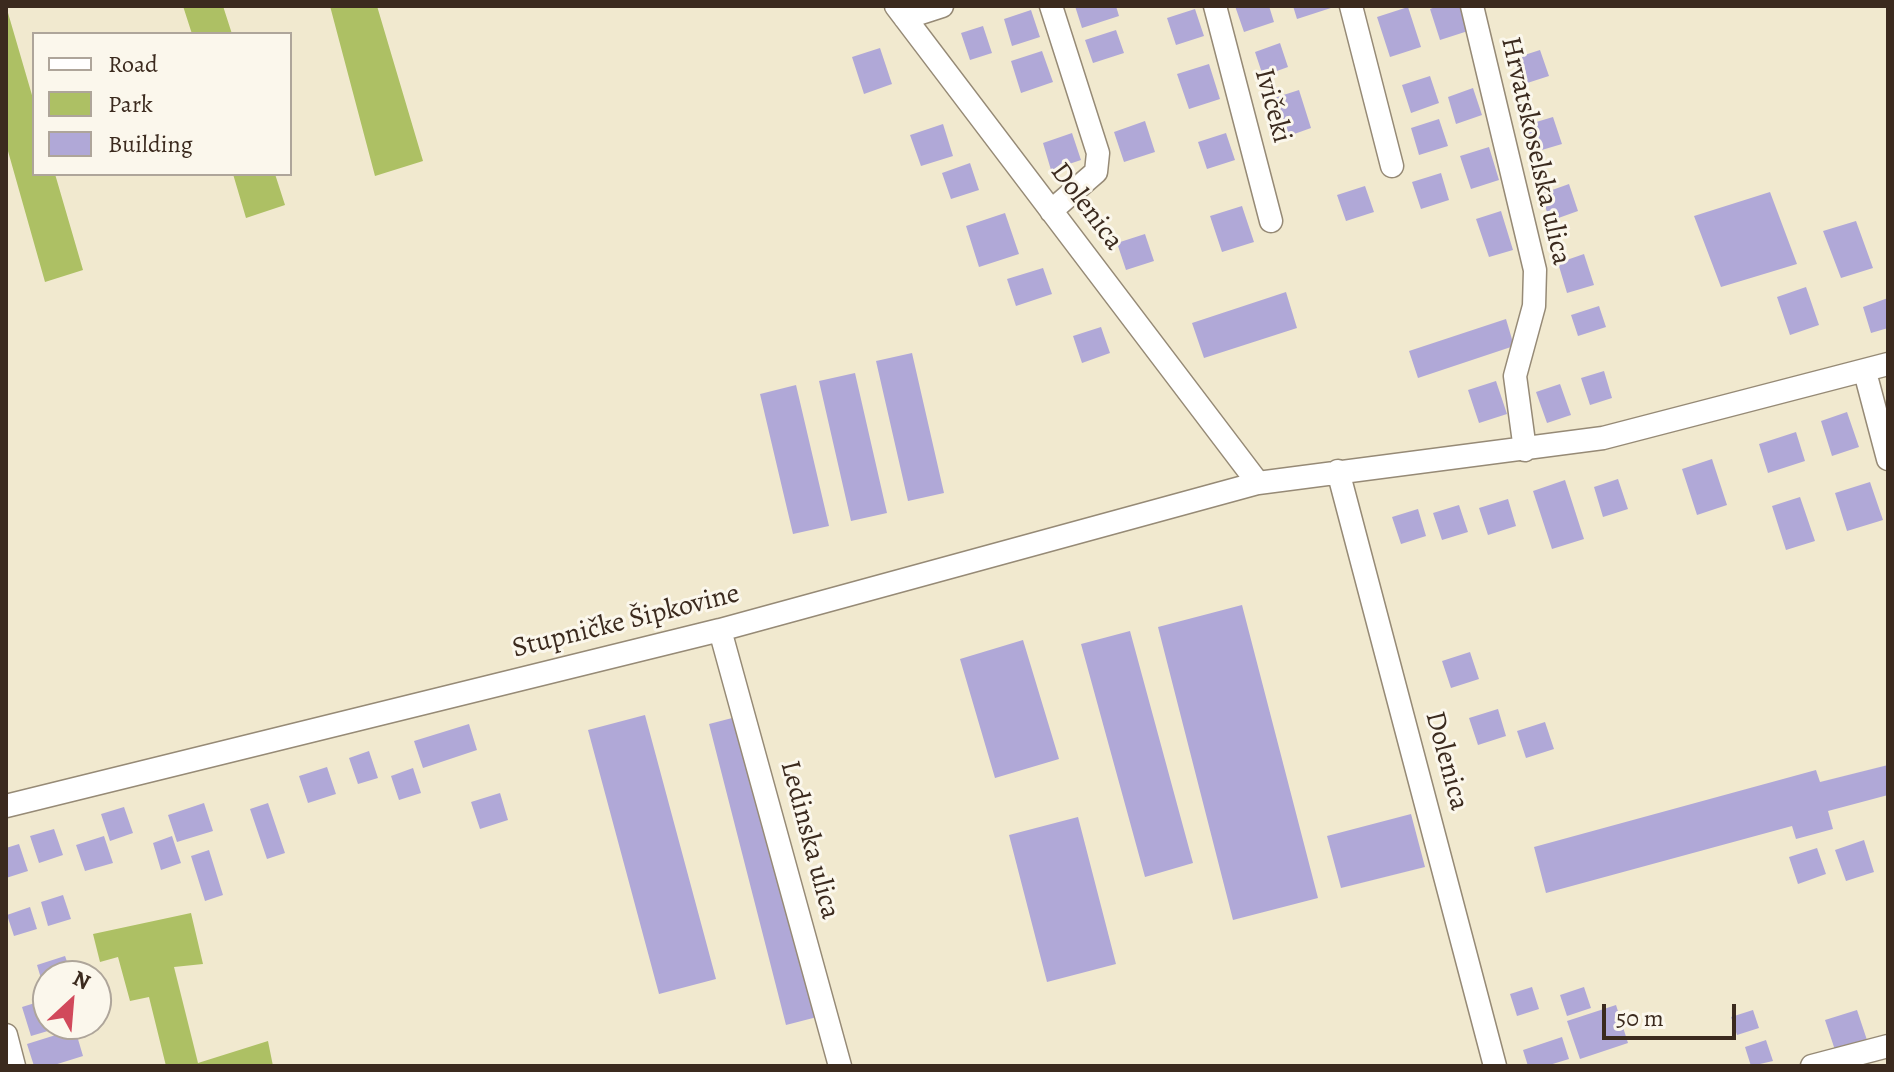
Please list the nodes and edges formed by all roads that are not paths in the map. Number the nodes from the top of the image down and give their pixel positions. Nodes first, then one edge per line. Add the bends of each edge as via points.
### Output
1 (942, 6) edge
2 (1051, 6) edge
3 (1215, 6) edge
4 (1351, 6) edge
5 (1472, 6) edge
6 (901, 12) edge
7 (1392, 166) dead end
8 (1051, 211) junction
9 (1271, 221) dead end
10 (1888, 364) edge
11 (1865, 372) junction
12 (1525, 450) junction
13 (1888, 459) edge
14 (1338, 471) junction
15 (1258, 483) junction
16 (720, 630) junction
17 (6, 806) edge
18 (6, 1035) edge
19 (1888, 1046) edge
20 (14, 1066) edge
21 (840, 1066) edge
22 (1495, 1066) edge
23 (1812, 1066) edge

1 - 6 street
2 - 8 street via 1098,153 1096,172
3 - 9 street, Ivičeki
4 - 7 street
5 - 12 street, Hrvatskoselska ulica via 1535,270 1534,306 1515,376
6 - 8 street, Dolenica
8 - 15 street, Dolenica
10 - 11 street
11 - 12 street via 1603,438
11 - 13 street
12 - 14 street
14 - 15 street
14 - 22 street, Dolenica
15 - 16 street, Stupničke Šipkovine
16 - 17 street, Stupničke Šipkovine
16 - 21 street, Ledinska ulica
18 - 20 street
19 - 23 street

